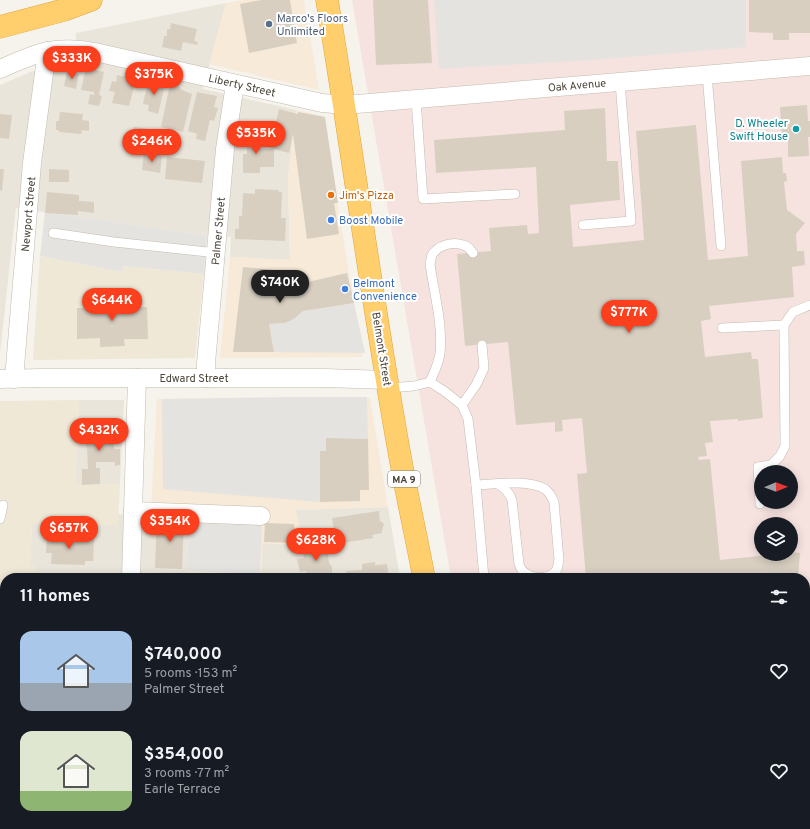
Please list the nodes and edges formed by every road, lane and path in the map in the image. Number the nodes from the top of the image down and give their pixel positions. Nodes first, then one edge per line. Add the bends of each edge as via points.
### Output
1 (91, 0) edge
2 (327, 0) edge
3 (0, 27) edge
4 (47, 50) junction
5 (810, 66) edge
6 (0, 69) edge
7 (707, 74) junction
8 (620, 82) junction
9 (235, 84) junction
10 (416, 99) junction
11 (345, 105) junction
12 (515, 194) dead end
13 (583, 225) dead end
14 (53, 233) dead end
15 (720, 246) dead end
16 (217, 253) junction
17 (473, 253) dead end
18 (810, 306) edge
19 (784, 324) junction
20 (722, 328) dead end
21 (482, 344) dead end
22 (137, 378) junction
23 (206, 378) junction
24 (7, 379) edge
25 (430, 382) junction
26 (388, 384) junction
27 (462, 405) junction
28 (771, 465) edge
29 (498, 484) junction
30 (476, 485) junction
31 (3, 505) dead end
32 (133, 511) junction
33 (261, 516) dead end
34 (0, 519) edge
35 (131, 573) edge
36 (423, 573) edge
37 (484, 573) edge
38 (526, 573) edge
39 (555, 573) edge

1 - 3 highway
2 - 11 highway, Belmont Street / MA 9
4 - 6 street, Liberty Street
4 - 9 street, Liberty Street via 95,52
4 - 24 street, Newport Street
5 - 7 street, Oak Avenue
7 - 8 street, Oak Avenue
7 - 15 lane
8 - 10 street, Oak Avenue
8 - 13 lane via 632,221
9 - 11 street, Liberty Street via 322,103
9 - 16 street, Palmer Street via 225,149
10 - 11 street, Oak Avenue
10 - 12 lane via 423,199
11 - 26 highway, Belmont Street / MA 9
14 - 16 lane
16 - 23 street, Palmer Street
17 - 25 lane via 463,244 450,244 439,248 432,255 430,264 439,323 440,354
18 - 19 lane via 793,312
19 - 20 lane
19 - 28 lane via 785,446
21 - 27 lane via 484,368
22 - 23 street, Edward Street
22 - 24 street, Edward Street
22 - 32 street
23 - 26 street, Edward Street
25 - 26 lane via 414,386
25 - 27 lane
26 - 36 highway, Belmont Street / MA 9
27 - 30 lane via 468,419
29 - 30 lane
29 - 38 lane via 505,488 512,500 519,564
29 - 39 lane via 532,484 551,495 554,502 559,560
30 - 37 lane
31 - 34 lane
32 - 33 street
32 - 35 street

